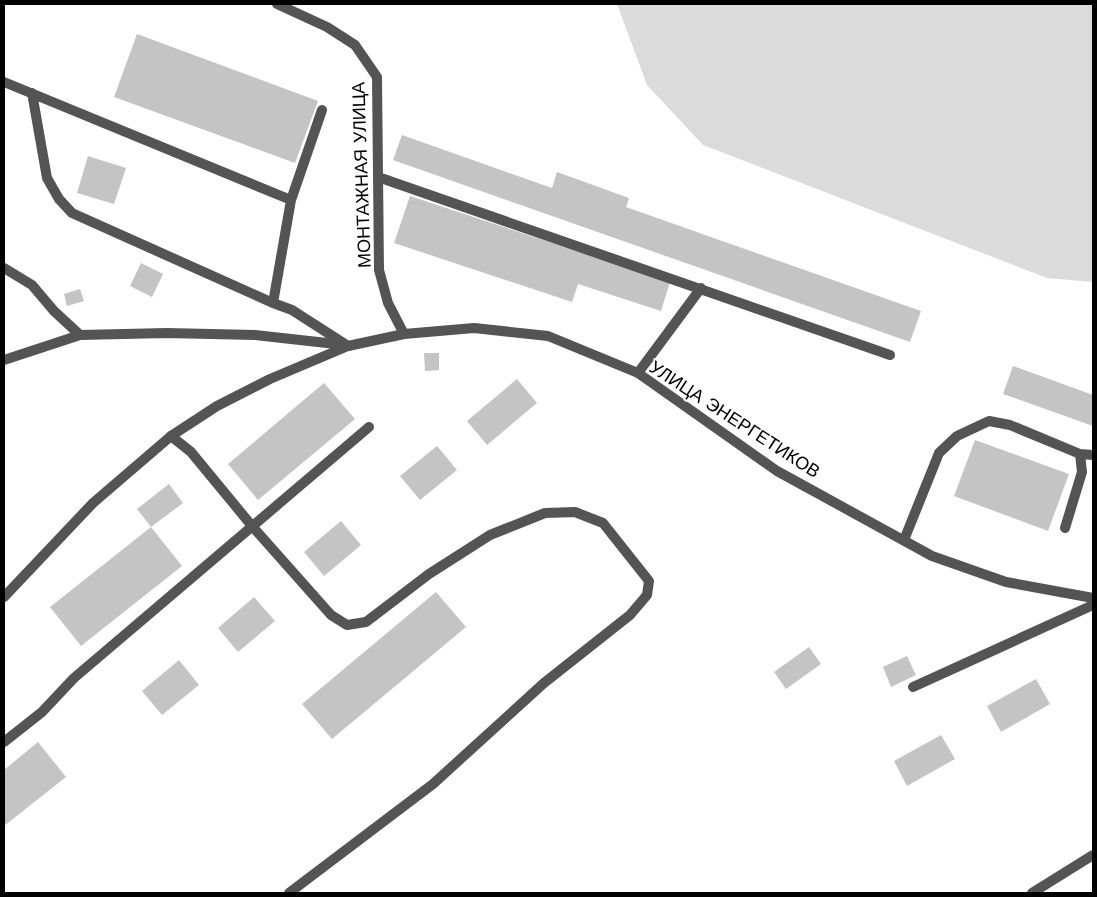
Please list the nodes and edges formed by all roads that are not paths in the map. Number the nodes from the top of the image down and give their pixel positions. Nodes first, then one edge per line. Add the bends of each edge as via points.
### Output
1 (277, 4) edge
2 (4, 82) edge
3 (32, 93) junction
4 (322, 110) dead end
5 (378, 177) junction
6 (291, 200) junction
7 (4, 268) edge
8 (701, 288) junction
9 (273, 304) junction
10 (404, 334) junction
11 (80, 335) junction
12 (348, 346) junction
13 (890, 354) dead end
14 (4, 360) edge
15 (638, 373) junction
16 (368, 428) dead end
17 (171, 436) junction
18 (1080, 454) junction
19 (1093, 455) edge
20 (252, 526) junction
21 (1065, 528) dead end
22 (904, 540) junction
23 (4, 598) edge
24 (1093, 598) edge
25 (1093, 605) edge
26 (913, 687) dead end
27 (4, 742) edge
28 (1093, 855) edge
29 (289, 893) edge
30 (1032, 893) edge

1 - 5 street, МОНТАЖНАЯ УЛИЦА via 327,27 355,46 376,77
2 - 3 street
3 - 6 street
3 - 9 street via 47,178 58,199 72,213
4 - 6 street
5 - 8 street
5 - 10 street, МОНТАЖНАЯ УЛИЦА via 379,270 388,303
6 - 9 street
7 - 11 street via 32,286
8 - 13 street
8 - 15 street
9 - 12 street via 292,310
10 - 12 street, УЛИЦА ЭНЕРГЕТИКОВ
10 - 15 street, УЛИЦА ЭНЕРГЕТИКОВ via 474,328 548,336
11 - 12 street via 255,335
11 - 14 street
12 - 17 street via 217,406
15 - 22 street, УЛИЦА ЭНЕРГЕТИКОВ via 778,471
16 - 20 street
17 - 20 street via 191,452
17 - 23 street via 93,503
18 - 19 street
18 - 21 street via 1082,472
18 - 22 street via 1010,425 989,421 957,436 938,453
20 - 27 street
20 - 29 street via 331,615 347,625 366,622 429,574 490,535 545,513 575,512 603,524 649,581 647,595 630,615 544,683 433,784
22 - 24 street, УЛИЦА ЭНЕРГЕТИКОВ via 932,556 1006,582
25 - 26 street
28 - 30 street

